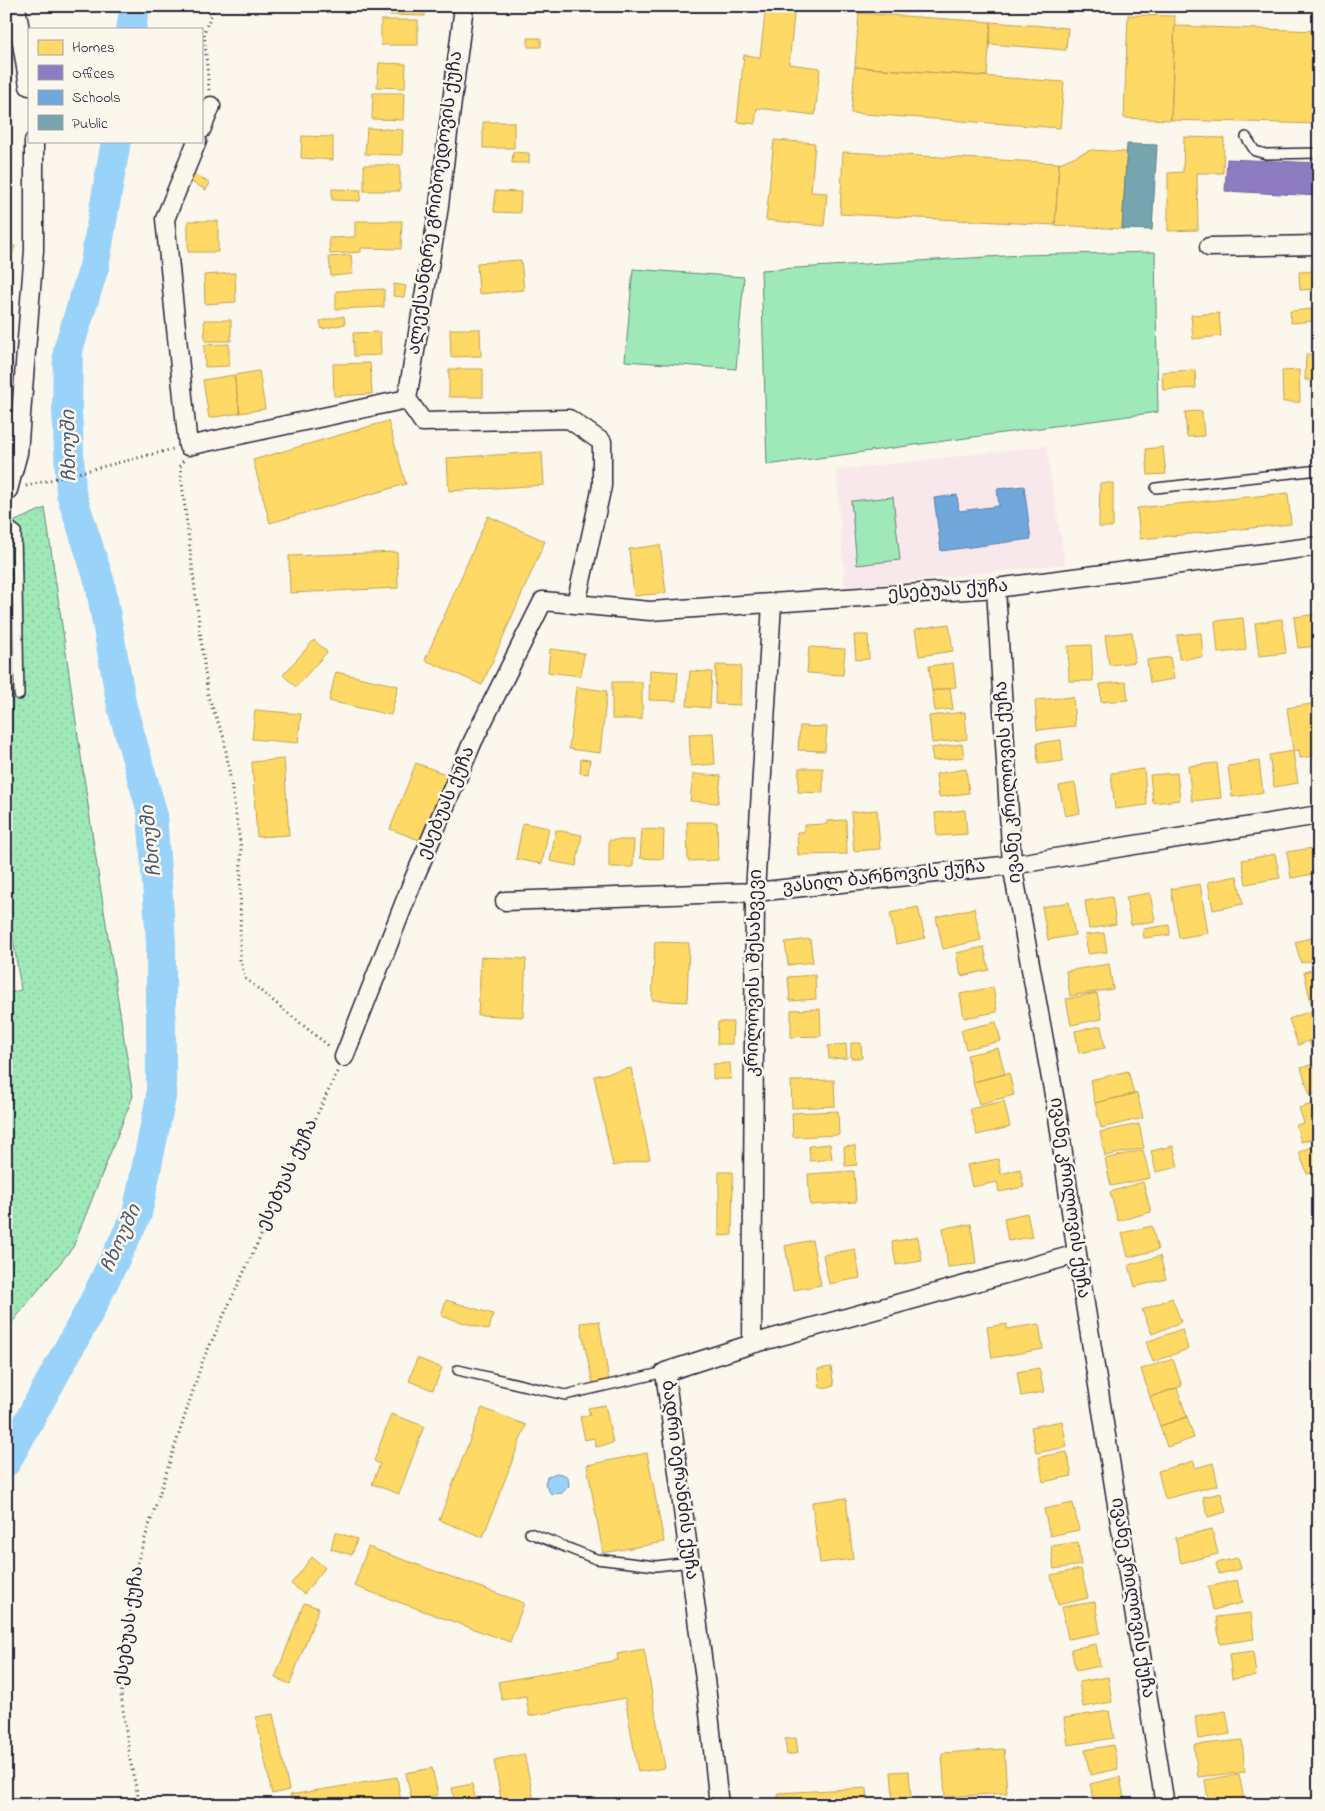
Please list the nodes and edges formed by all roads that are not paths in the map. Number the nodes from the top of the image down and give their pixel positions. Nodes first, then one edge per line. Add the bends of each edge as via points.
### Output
1 (16, 6) edge
2 (464, 6) edge
3 (28, 80) edge
4 (211, 106) road end
5 (202, 128) edge
6 (1246, 137) dead end
7 (34, 142) edge
8 (197, 142) edge
9 (1319, 153) edge
10 (1319, 245) edge
11 (1209, 247) dead end
12 (407, 399) junction
13 (1319, 470) edge
14 (1156, 488) dead end
15 (7, 491) edge
16 (6, 524) edge
17 (1319, 546) edge
18 (996, 588) junction
19 (772, 603) junction
20 (576, 604) junction
21 (19, 695) dead end
22 (1319, 815) edge
23 (1012, 865) junction
24 (755, 892) junction
25 (505, 901) dead end
26 (344, 1057) road end
27 (1077, 1254) junction
28 (752, 1344) junction
29 (458, 1370) dead end
30 (665, 1372) junction
31 (530, 1532) dead end
32 (690, 1562) junction
33 (720, 1805) edge
34 (1165, 1805) edge

1 - 3 street
2 - 12 street, ალექსანდრე გრიბოედოვის ქუჩა via 438,213
4 - 5 street
6 - 9 lane via 1255,151 1266,154
7 - 15 street via 34,250 18,454
8 - 12 street via 165,219 188,446
10 - 11 street
12 - 20 street via 424,422 569,418 602,442 602,486
13 - 14 lane
16 - 21 lane via 16,531
17 - 18 street, ესებუას ქუჩა
18 - 19 street, ესებუას ქუჩა
18 - 23 street, ივანე კრილოვის ქუჩა
19 - 20 street, ესებუას ქუჩა via 650,611
19 - 24 street, კრილოვის I შესახვევი
20 - 26 street, ესებუას ქუჩა via 543,601 470,750 413,881
22 - 23 street, ვასილ ბარნოვის ქუჩა
23 - 24 street, ვასილ ბარნოვის ქუჩა
23 - 27 street, ივანე კრილოვის ქუჩა via 1058,1117
24 - 25 street, ვასილ ბარნოვის ქუჩა
24 - 28 street, კრილოვის I შესახვევი
27 - 28 street, ბადრი ბერანძის ქუჩა
27 - 34 street, ივანე კრილოვის ქუჩა
28 - 30 street, ბადრი ბერანძის ქუჩა
29 - 30 lane via 565,1395
30 - 32 street, ბადრი ბერანძის ქუჩა
31 - 32 lane via 596,1559 656,1566
32 - 33 street, ბადრი ბერანძის ქუჩა

